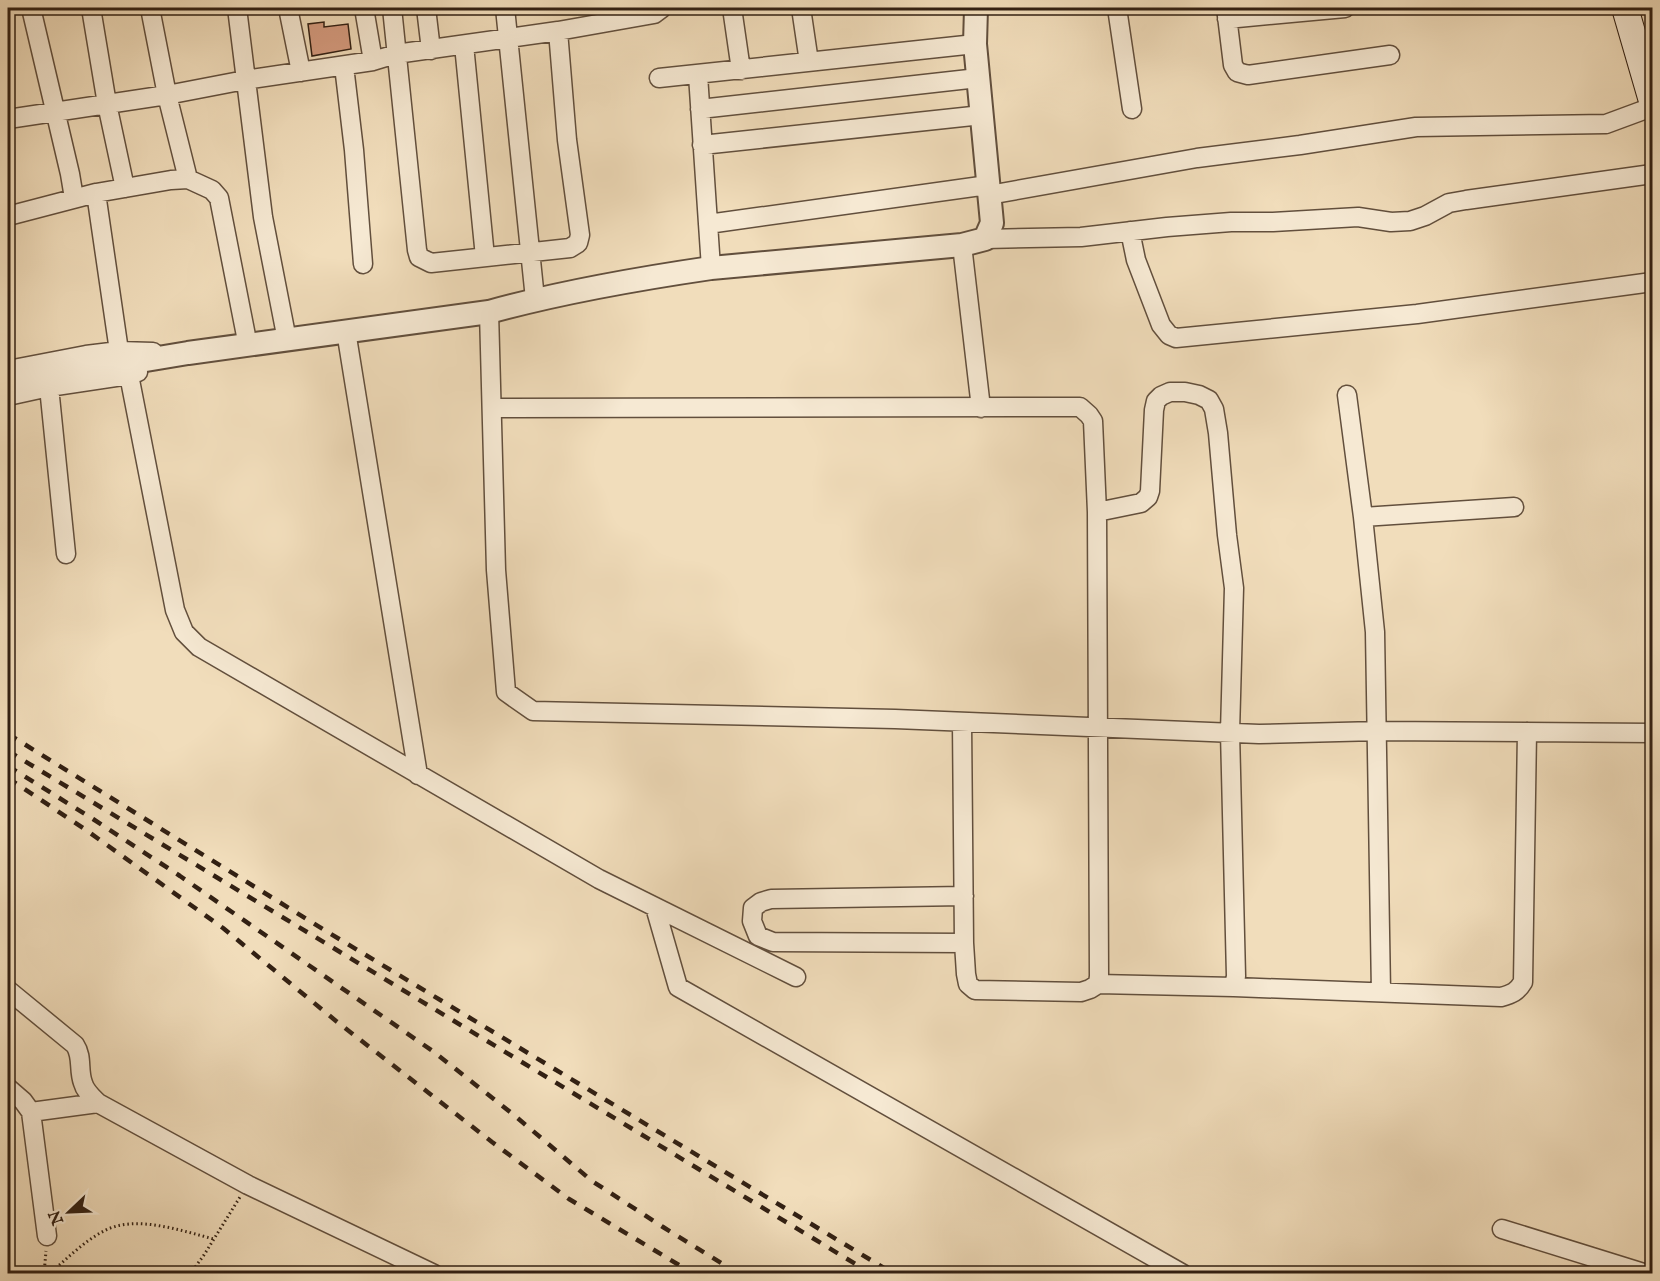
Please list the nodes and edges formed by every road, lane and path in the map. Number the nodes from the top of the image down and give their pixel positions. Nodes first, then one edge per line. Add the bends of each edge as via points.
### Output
1 (31, 8) edge
2 (91, 8) edge
3 (150, 8) edge
4 (237, 8) edge
5 (288, 8) edge
6 (364, 8) edge
7 (392, 8) edge
8 (426, 8) edge
9 (505, 8) edge
10 (662, 8) edge
11 (732, 8) edge
12 (801, 8) edge
13 (976, 8) edge
14 (1117, 8) edge
15 (1345, 8) edge
16 (1625, 8) edge
17 (623, 13) edge
18 (1226, 13) edge
19 (587, 16) edge
20 (558, 31) junction
21 (508, 39) junction
22 (975, 44) junction
23 (464, 45) junction
24 (431, 50) junction
25 (396, 54) junction
26 (1390, 55) dead end
27 (374, 61) junction
28 (809, 62) junction
29 (344, 66) junction
30 (741, 70) junction
31 (301, 72) junction
32 (698, 75) junction
33 (659, 78) dead end
34 (978, 78) junction
35 (245, 80) junction
36 (167, 95) junction
37 (1653, 101) edge
38 (107, 104) junction
39 (1653, 107) edge
40 (700, 109) junction
41 (1132, 110) dead end
42 (56, 112) junction
43 (982, 115) junction
44 (8, 119) edge
45 (702, 145) junction
46 (1653, 174) edge
47 (188, 179) junction
48 (125, 188) junction
49 (989, 190) junction
50 (96, 193) junction
51 (74, 198) junction
52 (8, 216) edge
53 (708, 224) junction
54 (1130, 231) junction
55 (985, 239) junction
56 (962, 245) junction
57 (530, 253) junction
58 (485, 257) junction
59 (363, 264) dead end
60 (711, 268) junction
61 (1653, 282) edge
62 (535, 299) junction
63 (489, 312) junction
64 (346, 331) junction
65 (286, 340) junction
66 (248, 346) junction
67 (119, 351) junction
68 (188, 353) junction
69 (8, 370) edge
70 (129, 375) junction
71 (8, 383) edge
72 (49, 387) junction
73 (1347, 395) dead end
74 (8, 396) edge
75 (492, 408) junction
76 (981, 408) junction
77 (1514, 507) dead end
78 (1097, 512) junction
79 (1363, 517) junction
80 (66, 554) dead end
81 (962, 722) junction
82 (1098, 727) junction
83 (1378, 731) junction
84 (1230, 732) junction
85 (1527, 732) junction
86 (1653, 733) edge
87 (418, 775) junction
88 (964, 896) junction
89 (655, 907) junction
90 (964, 944) junction
91 (796, 976) dead end
92 (1098, 984) junction
93 (1234, 987) junction
94 (8, 990) edge
95 (1381, 992) junction
96 (8, 1088) edge
97 (98, 1103) junction
98 (31, 1112) junction
99 (248, 1185) junction
100 (1502, 1229) dead end
101 (47, 1236) joint
102 (214, 1239) junction
103 (44, 1274) edge
104 (49, 1274) edge
105 (190, 1274) edge
106 (434, 1274) edge
107 (1183, 1274) edge
108 (1647, 1274) edge

1 - 42 street
2 - 38 street
3 - 36 street
4 - 35 street
5 - 31 street
6 - 27 street
7 - 25 street
8 - 24 street
9 - 21 street
10 - 17 street via 654,14
11 - 30 street
12 - 28 street
13 - 22 street
14 - 41 street
15 - 18 street
16 - 37 main road
17 - 19 street
18 - 26 street via 1233,65 1237,72 1248,75
19 - 20 street
20 - 21 street
20 - 57 street via 580,235 578,243 570,248
21 - 23 street
21 - 57 street
22 - 28 street
22 - 34 street
23 - 24 street
23 - 58 street
24 - 25 street
25 - 27 street
25 - 58 street via 419,257 431,263
27 - 29 street
28 - 30 street
29 - 31 street
29 - 59 street
30 - 32 street
31 - 35 street
32 - 33 street
32 - 40 street
34 - 40 street
34 - 43 street
35 - 36 street
35 - 65 street via 262,217
36 - 38 street
36 - 47 street
38 - 42 street
38 - 48 street
39 - 49 street via 1606,124 1416,127
40 - 45 street
42 - 44 street
42 - 51 street
43 - 45 street
43 - 49 street
45 - 53 street
46 - 54 street via 1449,203 1410,221 1358,217
47 - 48 street
47 - 66 street via 212,190 219,198
48 - 50 street
49 - 53 street
49 - 55 street via 992,223
50 - 51 street
50 - 67 street
51 - 52 street
53 - 60 street
54 - 55 street via 1081,237
54 - 61 street via 1136,260 1161,325 1176,339 1417,314
55 - 56 street
56 - 60 street
56 - 76 street
57 - 58 street
57 - 62 street
60 - 62 street
62 - 63 street
63 - 64 street
63 - 75 street
64 - 65 street
64 - 87 street
65 - 66 street
66 - 68 street
67 - 68 street
67 - 69 street
68 - 70 street
68 - 71 street
70 - 72 street
70 - 87 street via 175,610 184,632 199,647
72 - 74 street
72 - 80 street
73 - 79 street
75 - 76 street
75 - 81 street via 496,570 506,692 533,711
76 - 78 street via 1080,407 1089,415 1093,421
77 - 79 street
78 - 82 street
78 - 84 street via 1141,503 1148,497 1156,401 1170,392 1185,392 1209,400 1220,446 1234,588
79 - 83 street via 1375,632
81 - 82 street
81 - 88 street
82 - 84 street
82 - 92 street
83 - 84 street
83 - 85 street
83 - 95 street
84 - 93 street
85 - 86 street
85 - 95 street via 1523,982 1518,990 1501,997
87 - 89 street
88 - 90 street
88 - 90 street via 771,899 753,908 752,921 758,936 773,942
89 - 91 street
89 - 107 street via 678,987
90 - 92 street via 968,984 975,990 1081,992
92 - 93 street
93 - 95 street
94 - 97 street via 75,1045 83,1083
96 - 98 street
97 - 98 street
97 - 99 street
98 - 101 street
99 - 102 path
99 - 106 street
100 - 108 street
101 - 103 path
102 - 104 path via 130,1224 107,1229 88,1240
102 - 105 path

